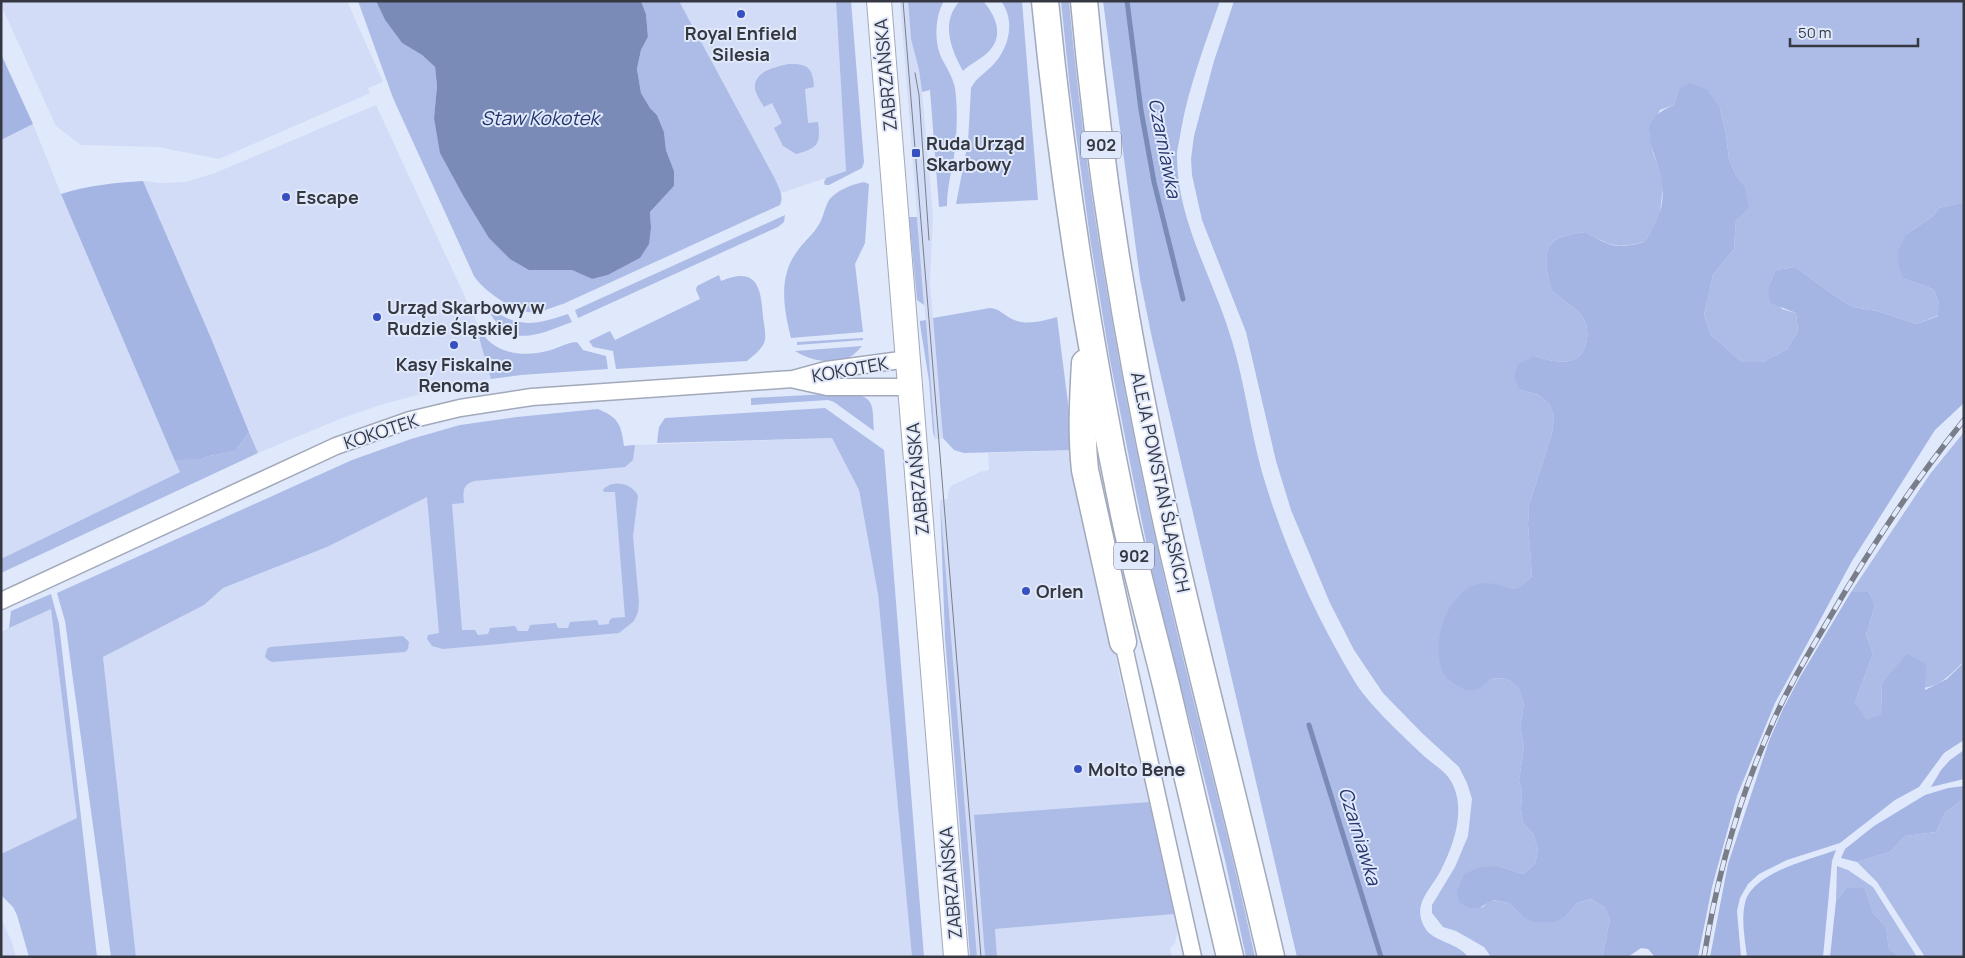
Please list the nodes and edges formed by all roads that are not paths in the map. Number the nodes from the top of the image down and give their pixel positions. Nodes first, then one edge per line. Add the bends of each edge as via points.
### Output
1 (879, 1) edge
2 (1045, 1) edge
3 (1084, 1) edge
4 (1088, 327) junction
5 (908, 359) junction
6 (793, 379) junction
7 (910, 387) junction
8 (1, 601) edge
9 (1123, 642) joint
10 (956, 957) edge
11 (1193, 957) edge
12 (1230, 957) edge
13 (1270, 957) edge

1 - 5 main road, ZABRZAŃSKA
2 - 4 main road, 902
3 - 13 main road, ALEJA POWSTAŃ ŚLĄSKICH / 902 via 1109,201 1148,434
4 - 9 main road via 1081,413 1085,470
4 - 12 main road, 902 via 1124,516
5 - 6 street, KOKOTEK via 826,370
5 - 7 main road, ZABRZAŃSKA
6 - 7 street, KOKOTEK via 827,387
6 - 8 street, KOKOTEK via 532,397 460,408 410,420 336,446
7 - 10 main road, ZABRZAŃSKA
9 - 11 street

